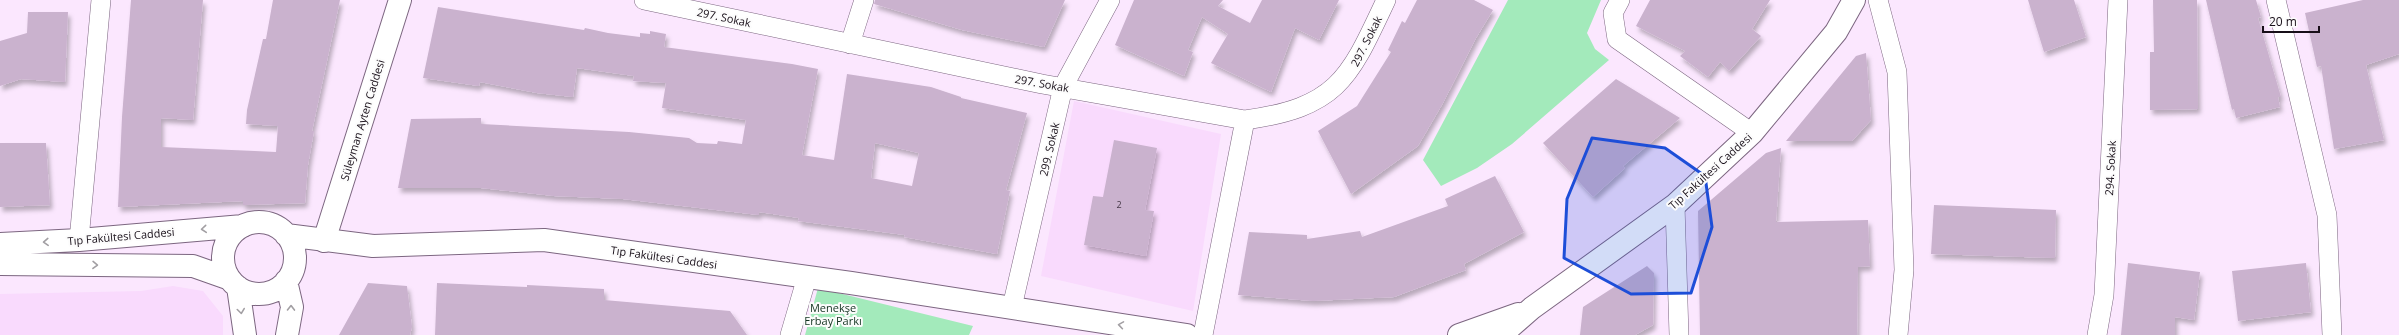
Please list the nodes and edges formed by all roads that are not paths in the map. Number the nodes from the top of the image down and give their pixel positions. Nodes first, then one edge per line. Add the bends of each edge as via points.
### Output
1 (101, 0) edge
2 (400, 0) edge
3 (644, 0) edge
4 (864, 0) edge
5 (1110, 0) edge
6 (1386, 0) edge
7 (1620, 0) edge
8 (1854, 0) edge
9 (1878, 0) edge
10 (2118, 0) edge
11 (2276, 0) edge
12 (850, 44) junction
13 (1063, 87) junction
14 (1245, 120) junction
15 (1752, 134) junction
16 (1675, 205) junction
17 (242, 226) junction
18 (286, 235) junction
19 (79, 240) junction
20 (324, 241) junction
21 (0, 244) edge
22 (0, 264) edge
23 (807, 277) junction
24 (286, 281) junction
25 (233, 283) junction
26 (1012, 307) junction
27 (1532, 308) junction
28 (1039, 313) junction
29 (245, 335) edge
30 (287, 335) edge
31 (790, 335) edge
32 (1076, 335) edge
33 (1187, 335) edge
34 (1204, 335) edge
35 (1459, 335) edge
36 (1501, 335) edge
37 (1679, 335) edge
38 (1898, 335) edge
39 (2097, 335) edge
40 (2332, 335) edge

1 - 19 street
2 - 20 main road, Süleyman Ayten Caddesi
3 - 12 street, 297. Sokak
4 - 12 street
5 - 13 street, 299. Sokak
6 - 14 street, 297. Sokak via 1353,67 1334,87 1304,106
7 - 15 street via 1613,13 1617,39
8 - 15 main road, Tıp Fakültesi Caddesi via 1836,32
9 - 38 street via 1897,72 1904,270
10 - 39 street, 294. Sokak via 2104,295
11 - 40 street via 2327,215
12 - 13 street, 297. Sokak
13 - 14 street, 297. Sokak
13 - 26 street, 299. Sokak
14 - 34 street
15 - 16 main road, Tıp Fakültesi Caddesi
16 - 27 main road, Tıp Fakültesi Caddesi
16 - 37 street
17 - 18 main road via 252,223 270,224
17 -> 19 main road, Tıp Fakültesi Caddesi
17 - 25 main road via 225,246 223,265
18 - 20 main road, Tıp Fakültesi Caddesi
18 - 24 main road via 294,250 294,258 292,270
19 -> 21 main road, Tıp Fakültesi Caddesi
20 - 23 main road, Tıp Fakültesi Caddesi via 373,246 544,240
22 -> 25 main road via 194,266
23 - 26 main road, Tıp Fakültesi Caddesi
23 - 31 street
24 - 25 main road via 279,289 262,293 252,293
30 -> 24 main road via 292,307
25 -> 29 main road
26 - 28 main road, Tıp Fakültesi Caddesi
27 - 35 main road
27 - 36 main road
28 - 32 main road
33 -> 28 main road

